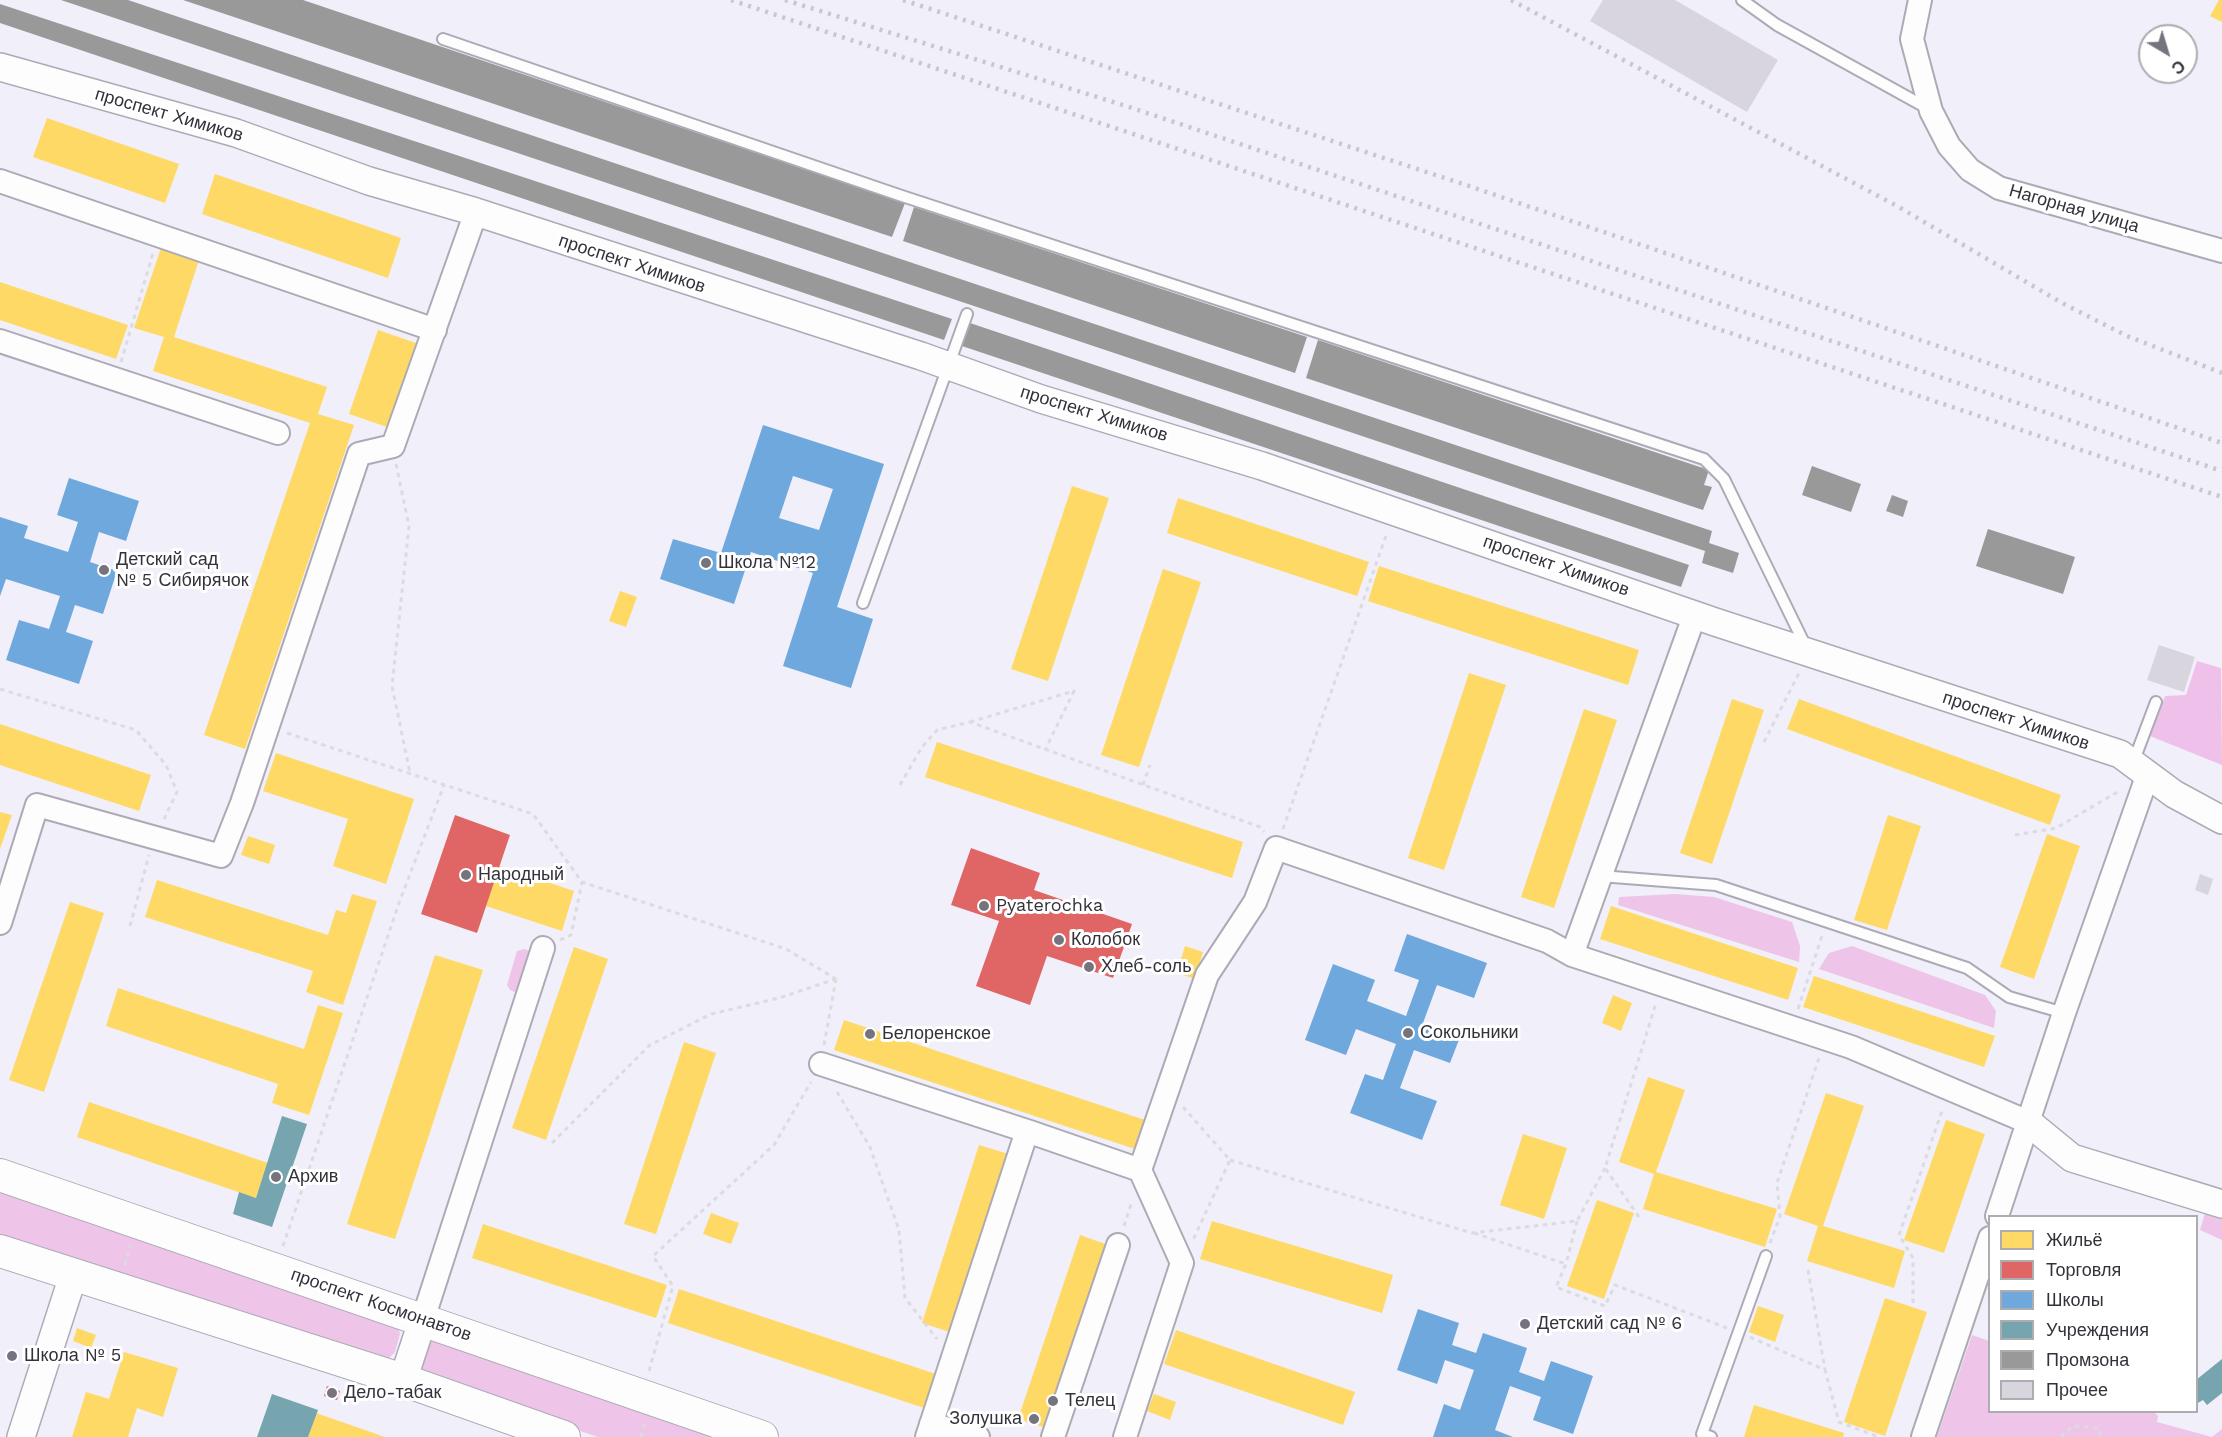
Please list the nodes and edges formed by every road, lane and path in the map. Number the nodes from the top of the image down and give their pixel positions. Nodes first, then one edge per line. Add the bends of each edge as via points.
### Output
1 (1742, 0) edge
2 (1920, 0) edge
3 (443, 39) dead end
4 (0, 67) edge
5 (1931, 111) junction
6 (0, 181) edge
7 (476, 212) junction
8 (159, 234) junction
9 (2222, 250) edge
10 (967, 314) dead end
11 (435, 330) junction
12 (0, 341) edge
13 (949, 366) junction
14 (116, 380) junction
15 (278, 433) dead end
16 (393, 446) junction
17 (1394, 511) junction
18 (863, 603) dead end
19 (1695, 614) junction
20 (1808, 653) junction
21 (0, 689) edge
22 (2156, 702) dead end
23 (970, 722) junction
24 (268, 726) junction
25 (1764, 742) dead end
26 (1045, 750) junction
27 (1150, 765) dead end
28 (2141, 769) junction
29 (410, 773) junction
30 (444, 784) junction
31 (900, 785) dead end
32 (1143, 785) junction
33 (2222, 820) edge
34 (2015, 835) dead end
35 (154, 838) junction
36 (1276, 848) junction
37 (1600, 876) junction
38 (582, 882) junction
39 (1827, 922) junction
40 (0, 923) edge
41 (130, 926) dead end
42 (543, 948) joint
43 (1572, 955) junction
44 (836, 979) junction
45 (1661, 984) junction
46 (2064, 1013) junction
47 (1791, 1028) junction
48 (1826, 1039) junction
49 (821, 1064) junction
50 (1949, 1089) junction
51 (1168, 1090) junction
52 (2028, 1122) junction
53 (1027, 1131) junction
54 (552, 1143) dead end
55 (1230, 1160) junction
56 (1605, 1168) junction
57 (1140, 1170) junction
58 (0, 1175) edge
59 (2222, 1204) edge
60 (1996, 1215) edge
61 (1639, 1217) dead end
62 (1577, 1221) junction
63 (137, 1222) junction
64 (1472, 1233) junction
65 (1988, 1241) edge
66 (1119, 1245) joint
67 (282, 1247) dead end
68 (0, 1251) edge
69 (1766, 1256) joint
70 (1182, 1263) junction
71 (1566, 1264) junction
72 (1808, 1270) dead end
73 (73, 1276) junction
74 (117, 1290) junction
75 (1913, 1303) dead end
76 (423, 1319) junction
77 (1739, 1332) junction
78 (953, 1356) junction
79 (1824, 1370) junction
80 (403, 1380) junction
81 (651, 1398) junction
82 (929, 1430) edge
83 (553, 1435) edge
84 (21, 1437) edge
85 (641, 1437) edge
86 (762, 1437) edge
87 (978, 1437) edge
88 (1053, 1437) edge
89 (1125, 1437) edge
90 (1711, 1437) edge
91 (1880, 1437) edge
92 (1923, 1437) edge
93 (2061, 1437) edge
94 (2102, 1437) edge

1 - 5 lane via 1777,25
2 - 5 street, Нагорная улица via 1912,39
3 - 20 lane via 899,195 1704,459 1724,479
4 - 7 street, проспект Химиков via 236,134 369,181
5 - 9 street, Нагорная улица via 1949,146 1970,170 1999,188
6 - 8 street
7 - 11 street
7 - 13 street, проспект Химиков
8 - 11 street
8 - 14 path
10 - 13 lane
11 - 16 street
12 - 14 street
13 - 17 street, проспект Химиков
13 - 18 lane
14 - 15 street
16 - 24 street via 359,454
16 - 29 path via 409,526 392,686
17 - 19 street, проспект Химиков
17 - 36 path
19 - 20 street, проспект Химиков
19 - 37 street
20 - 25 path
20 - 28 street, проспект Химиков via 2120,754
21 - 35 path via 136,730 166,765 177,792
22 - 28 lane
23 - 26 path
23 - 26 path via 1074,691
23 - 31 path via 937,730
24 - 29 path
24 - 35 street via 221,856
26 - 32 path
27 - 32 path
28 - 33 street, проспект Химиков via 2174,794
28 - 34 path via 2056,828
28 - 46 street
29 - 30 path
30 - 38 path via 533,814
30 - 67 path via 399,903
32 - 36 path via 1260,827
35 - 40 street via 37,805
35 - 41 path
36 - 43 street via 1547,941
36 - 51 street via 1255,902 1207,975
37 - 39 lane via 1716,885
37 - 43 street
38 - 42 path via 571,934
38 - 44 path via 786,948
39 - 46 lane via 1967,968 2009,997
39 - 47 path
42 - 76 street
43 - 45 street
44 - 49 path
44 - 54 path via 711,1014 650,1045
45 - 47 street
45 - 56 path
46 - 52 street
47 - 48 street
48 - 50 street
48 - 69 path via 1777,1183 1780,1216
49 - 53 street
49 - 78 path via 870,1147 899,1230 905,1298
49 - 81 path via 774,1145 653,1256 673,1286 649,1371
50 - 52 street
50 - 75 path via 1899,1235 1913,1258
51 - 55 path
51 - 57 street
52 - 59 street via 2072,1158
52 - 60 street
53 - 57 street
53 - 78 street
55 - 64 path
55 - 70 path
56 - 61 path
56 - 62 path
57 - 66 path
57 - 70 street
58 - 63 main road, проспект Космонавтов
62 - 64 path
62 - 71 path
63 - 74 path
63 - 76 main road, проспект Космонавтов
64 - 71 path
65 - 92 street
66 - 88 street
68 - 73 main road
69 - 77 lane
70 - 89 street
71 - 77 path via 1556,1287 1605,1306 1615,1285
72 - 79 path
73 - 74 main road
73 - 84 street
74 - 80 main road
76 - 80 street
76 - 81 main road, проспект Космонавтов
77 - 79 path
77 - 90 lane via 1702,1434
78 - 82 street
79 - 91 path via 1839,1422
80 - 83 main road
81 - 85 path
81 - 86 main road, проспект Космонавтов
82 - 87 street
93 - 94 path via 2073,1426 2098,1428

